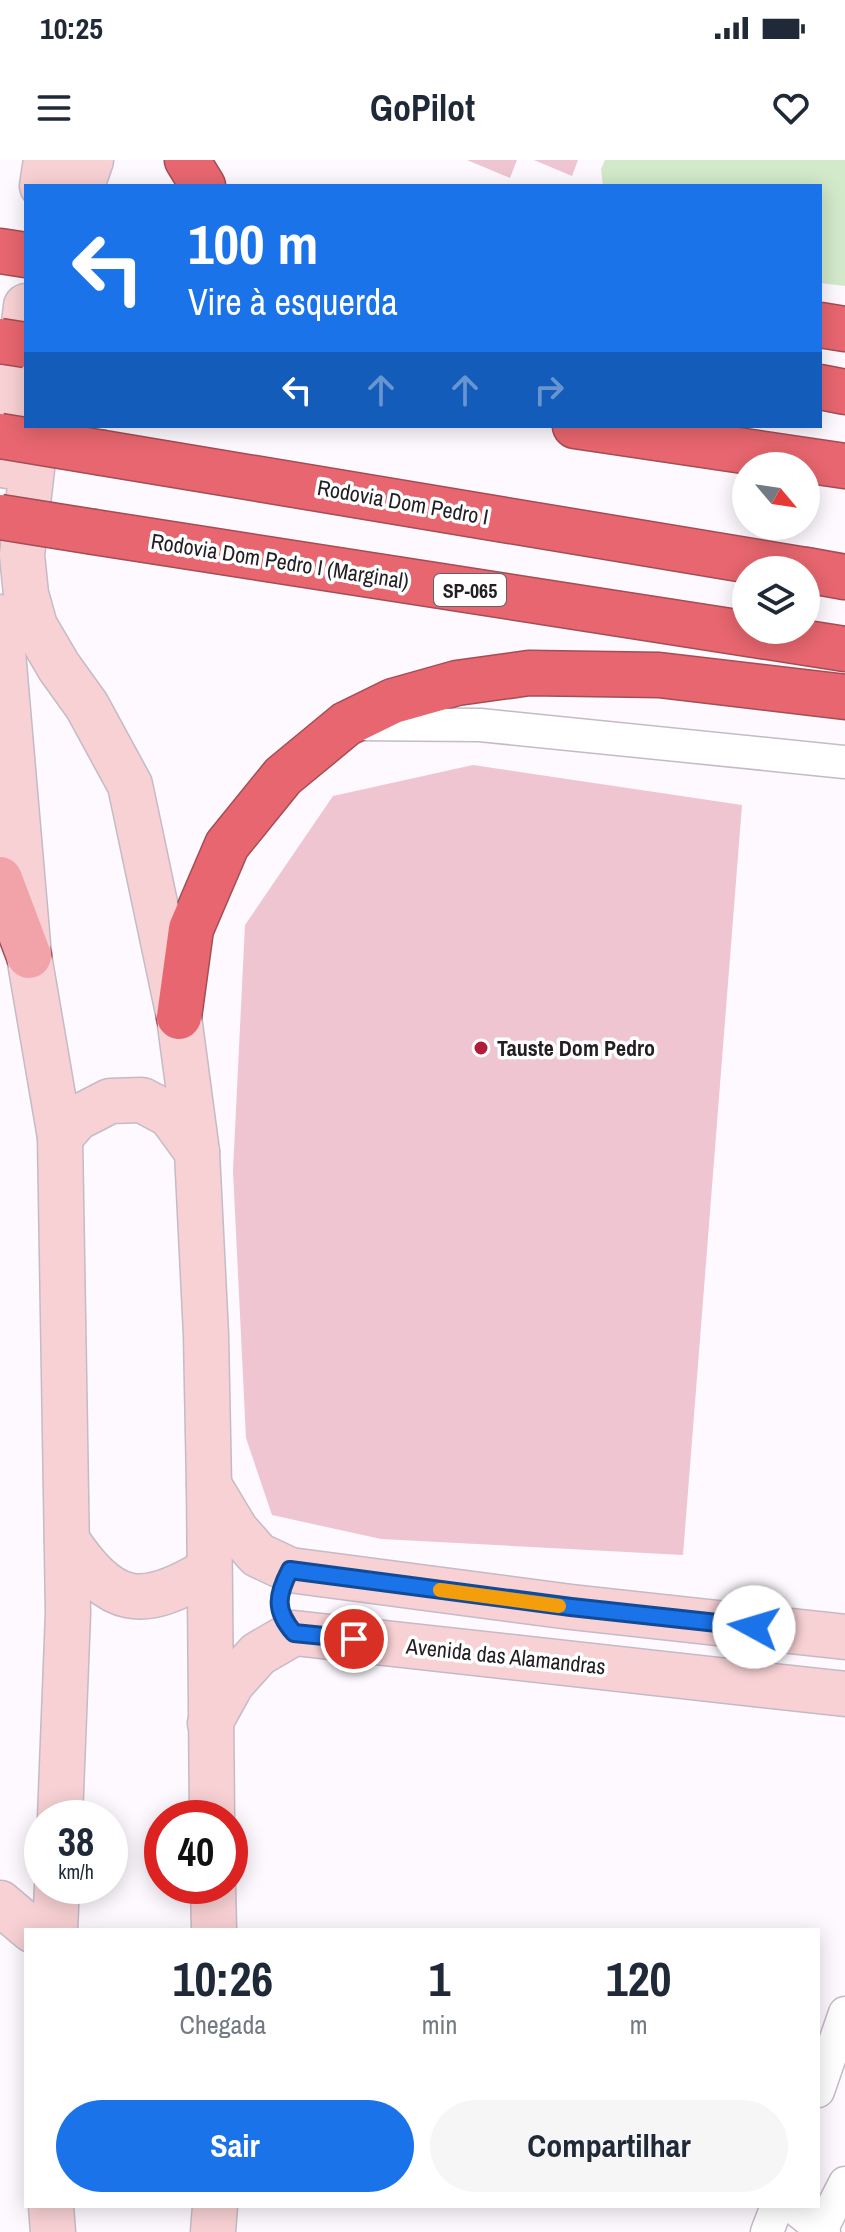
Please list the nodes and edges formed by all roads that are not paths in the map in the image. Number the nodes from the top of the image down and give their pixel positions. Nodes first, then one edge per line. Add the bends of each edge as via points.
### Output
1 (46, 160) edge
2 (91, 160) edge
3 (187, 160) edge
4 (42, 184) edge
5 (83, 184) edge
6 (202, 184) edge
7 (0, 251) edge
8 (24, 255) edge
9 (24, 323) edge
10 (822, 325) edge
11 (845, 329) edge
12 (0, 341) edge
13 (24, 345) edge
14 (822, 387) edge
15 (845, 392) edge
16 (37, 428) edge
17 (588, 428) edge
18 (0, 436) edge
19 (845, 466) edge
20 (0, 517) edge
21 (0, 526) edge
22 (732, 558) edge
23 (820, 573) edge
24 (845, 577) edge
25 (0, 617) edge
26 (845, 649) edge
27 (845, 697) edge
28 (346, 724) junction
29 (845, 762) edge
30 (0, 879) edge
31 (29, 956) junction
32 (179, 1017) junction
33 (60, 1137) junction
34 (197, 1152) junction
35 (209, 1485) junction
36 (67, 1540) junction
37 (209, 1570) junction
38 (290, 1570) junction
39 (294, 1633) junction
40 (845, 1637) edge
41 (838, 1702) edge
42 (210, 1723) junction
43 (61, 1800) edge
44 (212, 1800) edge
45 (0, 1903) edge
46 (56, 1904) edge
47 (213, 1904) edge
48 (30, 1928) edge
49 (55, 1928) edge
50 (214, 1928) edge
51 (845, 2013) edge
52 (829, 2084) edge
53 (845, 2183) edge
54 (51, 2208) edge
55 (215, 2208) edge
56 (776, 2208) edge
57 (794, 2208) edge
58 (822, 2231) edge
59 (53, 2232) edge
60 (213, 2232) edge
61 (767, 2232) edge

1 - 4 main road
2 - 5 main road
3 - 6 highway
7 - 8 highway
9 - 21 main road
10 - 11 highway
12 - 13 highway, bridge
14 - 15 highway
16 - 32 main road via 22,555 26,594 35,626 130,785
17 - 19 highway
18 - 22 highway, Rodovia Dom Pedro I, bridge
20 - 26 highway, Rodovia Dom Pedro I (Marginal) / SP-065, bridge
23 - 24 highway, Rodovia Dom Pedro I
25 - 31 main road
27 - 28 highway via 659,675 529,673 457,683 393,701
28 - 29 street via 480,725
28 - 32 highway via 283,776 227,845 191,929
30 - 31 main road
31 - 33 main road
32 - 34 main road
33 - 34 main road via 77,1118 110,1101 142,1100 170,1115
33 - 36 main road
34 - 35 main road
35 - 37 main road
35 - 38 main road via 258,1555
36 - 37 main road via 102,1582 143,1598 170,1592
36 - 43 main road
37 - 42 main road
38 - 39 main road via 280,1589 280,1603
38 - 40 main road
39 - 41 main road, Avenida das Alamandras
39 - 42 main road via 258,1654 232,1683
42 - 44 main road
45 - 48 main road
46 - 49 main road
47 - 50 main road
51 - 52 street
53 - 58 street
54 - 59 main road
55 - 60 main road
56 - 61 street
57 - 58 street

